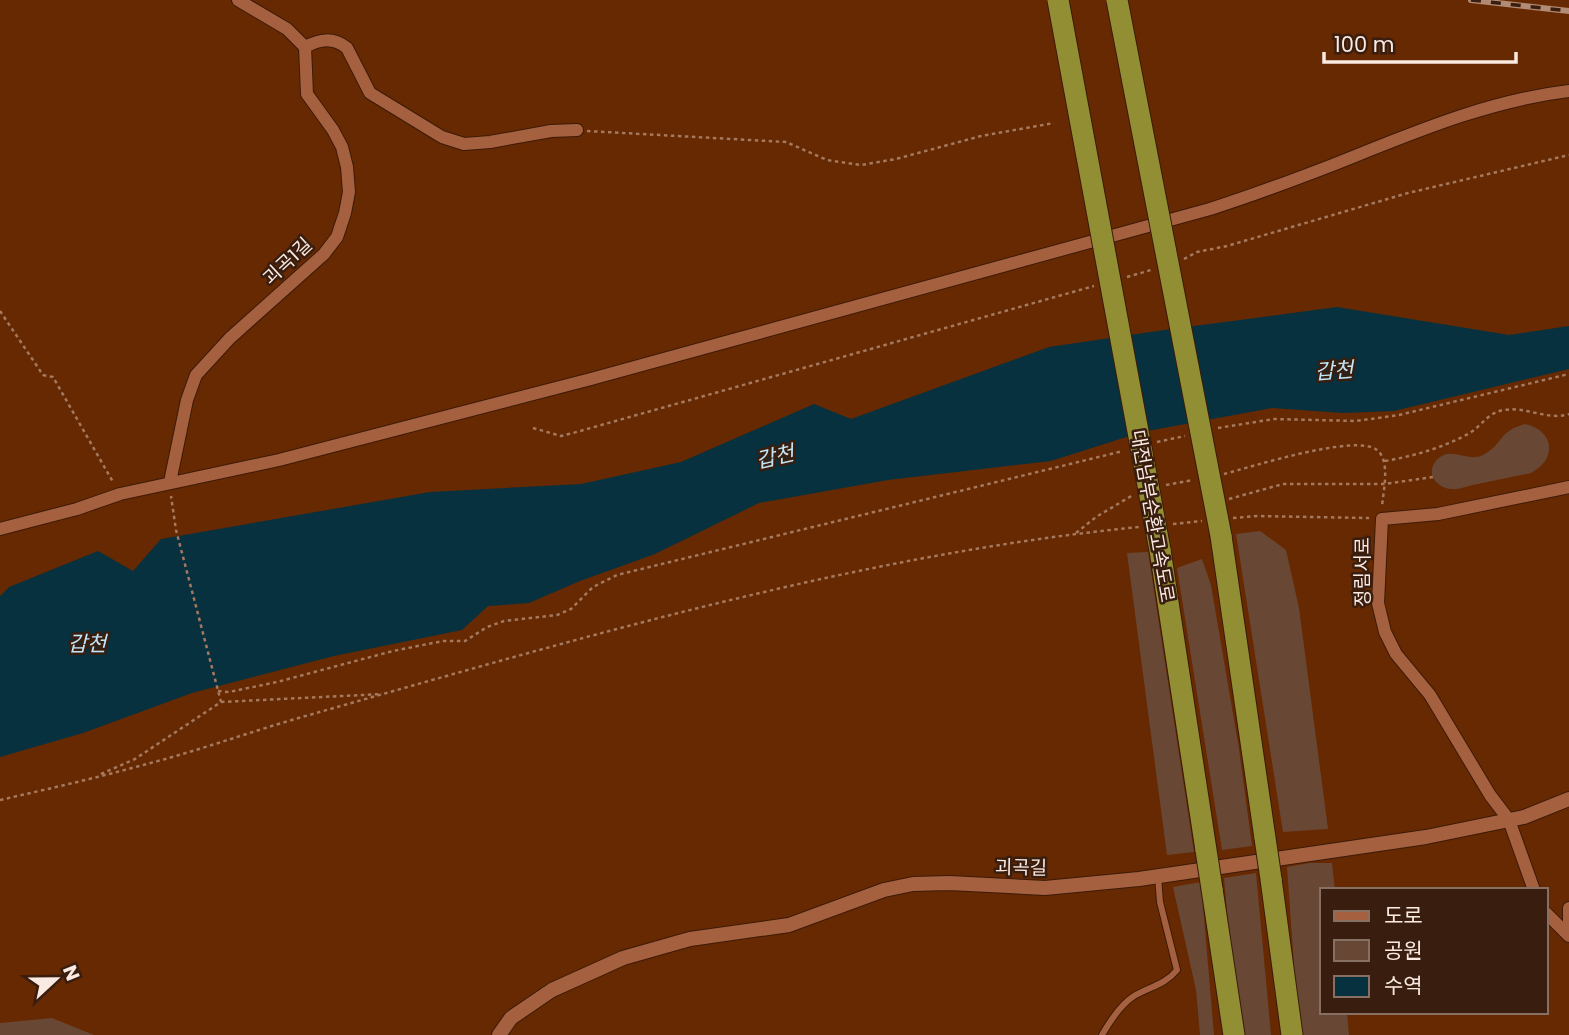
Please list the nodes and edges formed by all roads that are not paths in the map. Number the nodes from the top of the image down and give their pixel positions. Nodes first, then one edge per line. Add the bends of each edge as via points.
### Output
1 (1058, 0) edge
2 (1117, 0) edge
3 (245, 2) edge
4 (305, 47) junction
5 (1569, 90) edge
6 (577, 130) road end
7 (170, 482) junction
8 (1569, 487) edge
9 (0, 529) edge
10 (1569, 799) edge
11 (1509, 820) junction
12 (1158, 876) junction
13 (1533, 888) edge
14 (1569, 908) edge
15 (1548, 915) edge
16 (1569, 924) edge
17 (1569, 936) edge
18 (499, 1035) edge
19 (1102, 1035) edge
20 (1234, 1035) edge
21 (1292, 1035) edge

1 - 20 highway, 대전남부순환고속도로, bridge via 1160,550
2 - 21 highway, bridge via 1226,527
3 - 4 street via 287,29
4 - 6 street via 319,40 341,43 370,93 442,137 464,144
4 - 7 street, 괴곡1길 via 307,94 333,130 347,167 345,213 337,237 324,254 230,338 196,375
5 - 7 street via 1484,108 1425,127 1270,189 1197,212 592,379 279,460
7 - 9 street
8 - 11 street, 정림서로 via 1438,514 1382,519 1378,603 1385,632
10 - 11 street, 괴곡길
11 - 12 street, 괴곡길 via 1426,837
11 - 13 street, 정림서로
12 - 18 street, 괴곡길 via 1045,888 949,883 884,890 789,925 690,939 623,958 552,990 511,1018
12 - 19 lane via 1177,970 1162,984 1133,997
14 - 16 street
15 - 17 street

